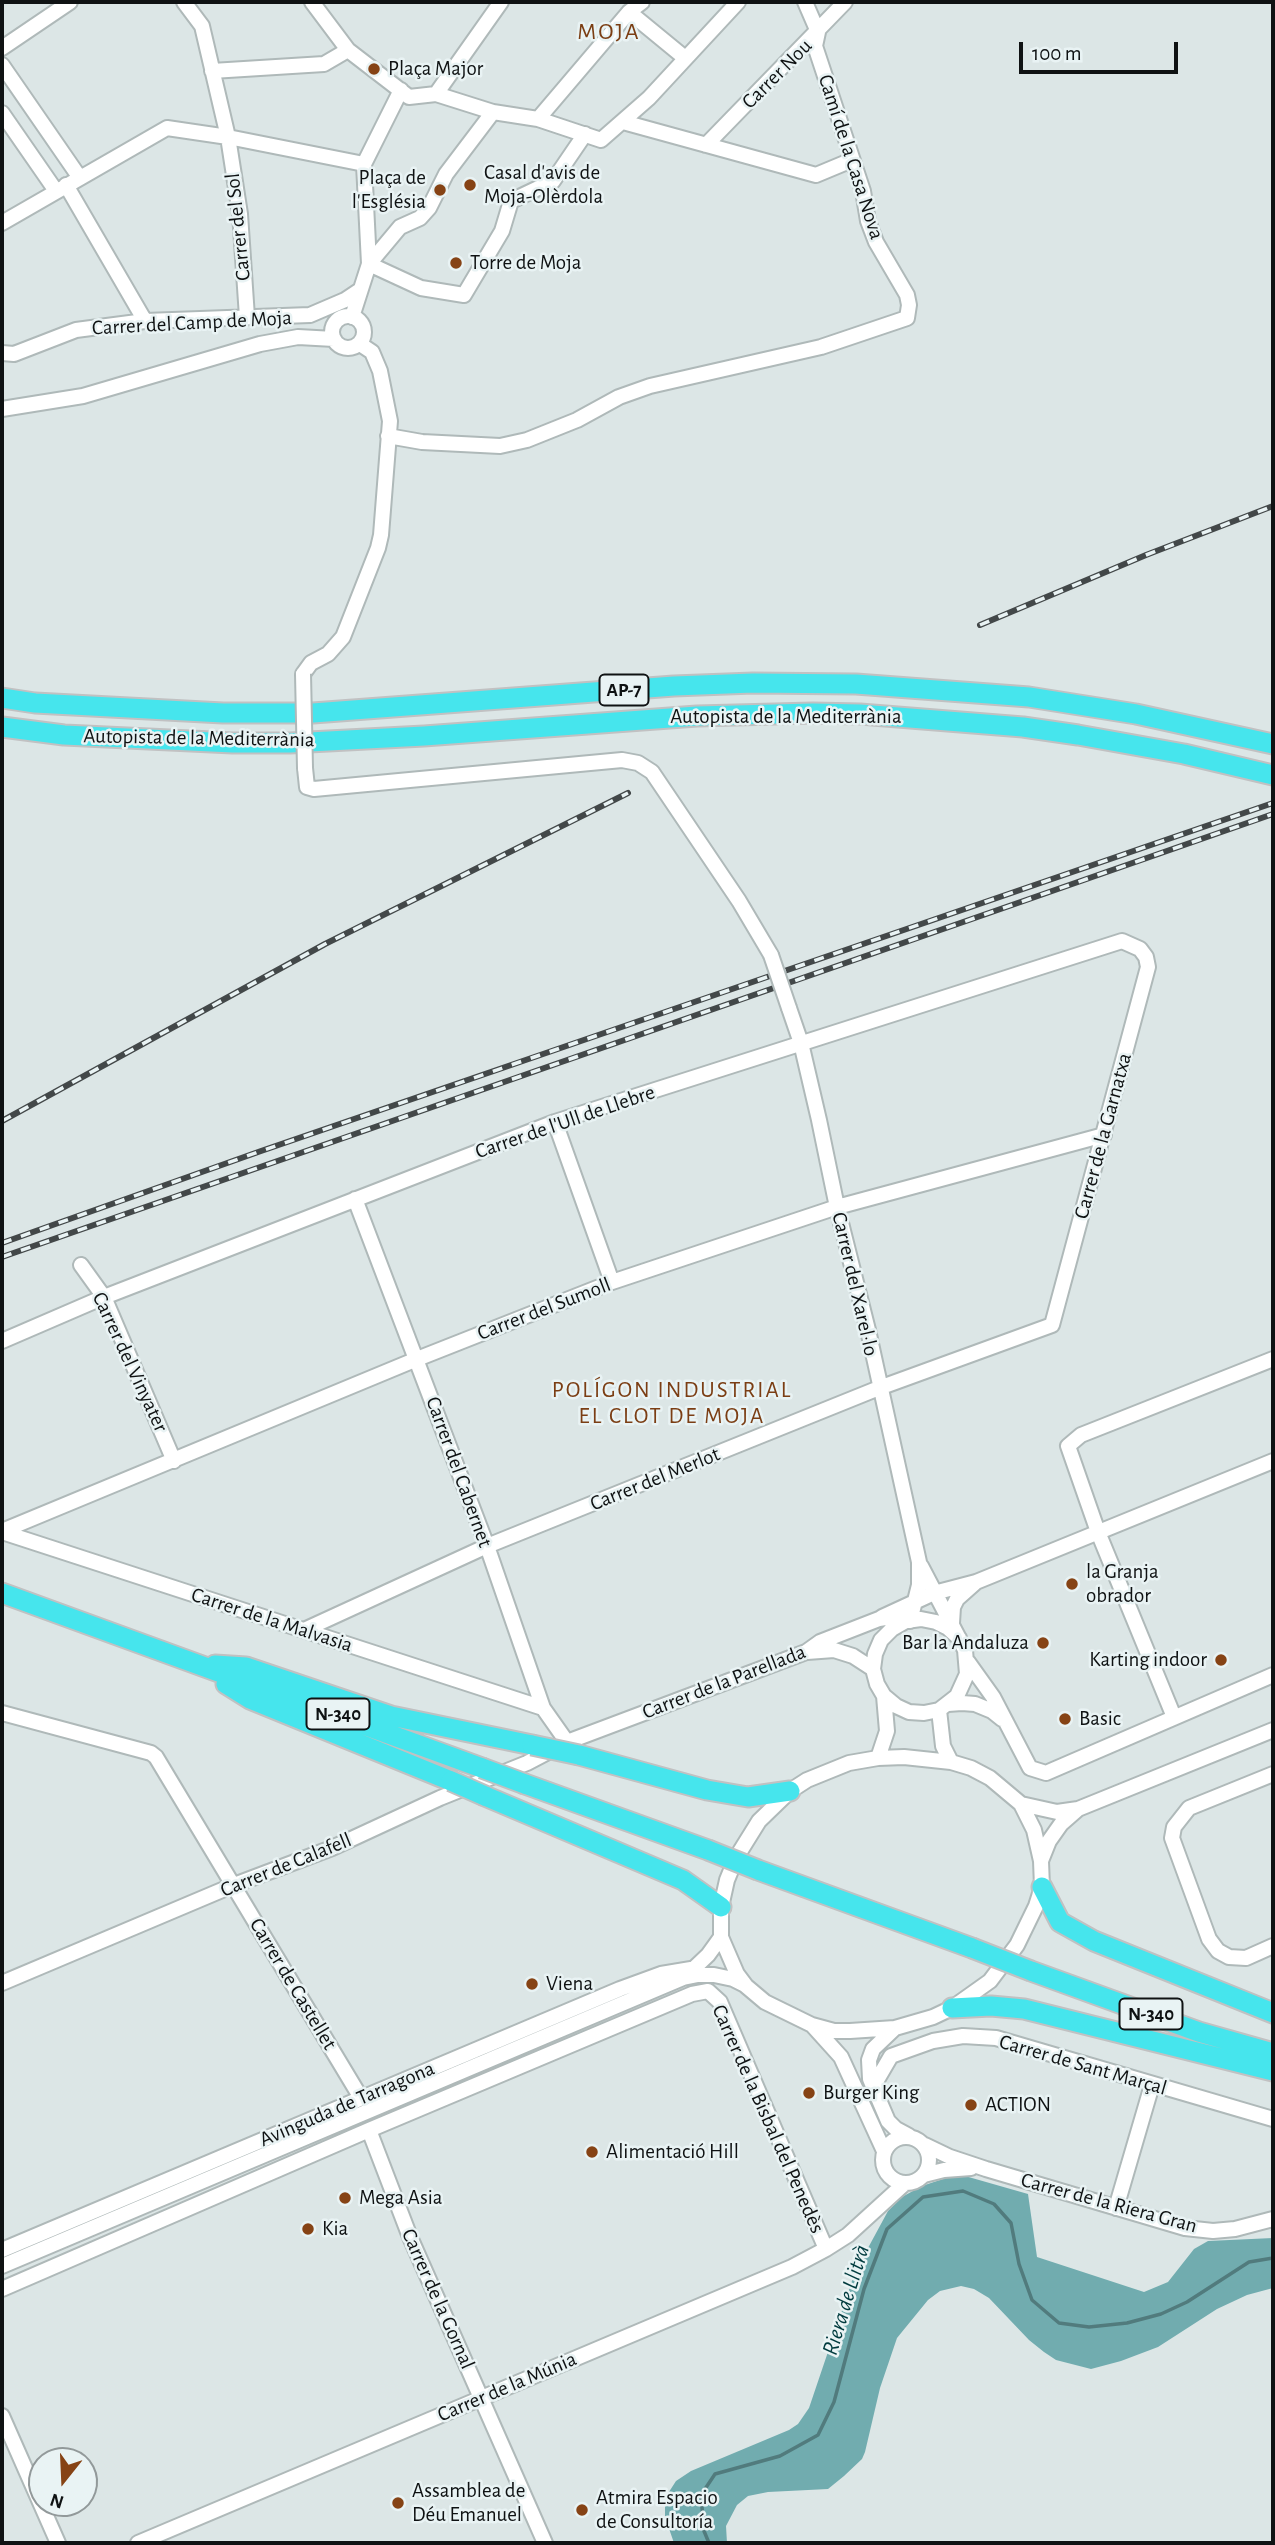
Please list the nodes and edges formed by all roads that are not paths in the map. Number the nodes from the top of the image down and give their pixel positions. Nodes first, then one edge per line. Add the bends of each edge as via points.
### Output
1 (70, 2) edge
2 (184, 2) edge
3 (312, 2) edge
4 (501, 2) edge
5 (642, 2) edge
6 (738, 2) edge
7 (805, 2) edge
8 (845, 2) edge
9 (629, 12) junction
10 (818, 32) junction
11 (2, 48) edge
12 (348, 50) junction
13 (685, 58) junction
14 (2, 65) edge
15 (212, 71) junction
16 (401, 90) junction
17 (436, 94) junction
18 (494, 111) junction
19 (2, 113) edge
20 (538, 119) junction
21 (623, 122) junction
22 (585, 134) junction
23 (228, 137) junction
24 (706, 145) junction
25 (852, 160) junction
26 (364, 164) junction
27 (80, 177) junction
28 (61, 188) junction
29 (2, 223) edge
30 (369, 264) junction
31 (360, 290) junction
32 (323, 310) junction
33 (247, 317) junction
34 (347, 317) junction
35 (145, 321) junction
36 (334, 339) junction
37 (360, 344) junction
38 (2, 353) edge
39 (2, 409) edge
40 (388, 436) junction
41 (2, 698) edge
42 (2, 727) edge
43 (1273, 744) edge
44 (1273, 775) edge
45 (1140, 948) joint
46 (801, 1043) junction
47 (555, 1122) junction
48 (1104, 1135) junction
49 (355, 1199) junction
50 (837, 1207) junction
51 (81, 1265) dead end
52 (612, 1282) junction
53 (104, 1297) junction
54 (1052, 1325) joint
55 (2, 1341) edge
56 (417, 1359) junction
57 (1273, 1359) edge
58 (879, 1388) junction
59 (174, 1461) junction
60 (1273, 1461) edge
61 (2, 1532) edge
62 (1098, 1532) junction
63 (487, 1546) junction
64 (919, 1562) junction
65 (976, 1582) junction
66 (2, 1592) edge
67 (934, 1593) junction
68 (916, 1601) junction
69 (879, 1619) junction
70 (908, 1621) junction
71 (303, 1630) junction
72 (955, 1632) junction
73 (806, 1652) junction
74 (968, 1662) junction
75 (192, 1663) junction
76 (873, 1669) junction
77 (1273, 1675) edge
78 (884, 1696) junction
79 (944, 1707) junction
80 (543, 1708) junction
81 (2, 1713) edge
82 (1174, 1717) junction
83 (1006, 1722) junction
84 (1273, 1724) edge
85 (1273, 1730) edge
86 (1231, 1746) junction
87 (573, 1748) junction
88 (878, 1758) junction
89 (951, 1762) junction
90 (1273, 1774) edge
91 (790, 1791) junction
92 (1021, 1804) junction
93 (1078, 1809) junction
94 (1041, 1861) junction
95 (234, 1885) junction
96 (1042, 1887) junction
97 (721, 1907) junction
98 (721, 1937) junction
99 (1273, 1945) edge
100 (696, 1968) junction
101 (714, 1975) junction
102 (683, 1978) junction
103 (2, 1983) edge
104 (746, 1986) junction
105 (708, 1991) joint
106 (952, 2008) junction
107 (1273, 2013) edge
108 (812, 2025) junction
109 (610, 2028) junction
110 (895, 2028) junction
111 (1273, 2053) edge
112 (1273, 2071) edge
113 (1153, 2085) junction
114 (876, 2093) junction
115 (361, 2098) junction
116 (1273, 2119) edge
117 (369, 2130) junction
118 (909, 2136) junction
119 (925, 2145) junction
120 (884, 2151) junction
121 (986, 2169) junction
122 (886, 2171) junction
123 (924, 2175) junction
124 (904, 2183) junction
125 (1116, 2208) junction
126 (867, 2216) junction
127 (1273, 2219) edge
128 (826, 2249) junction
129 (2, 2250) edge
130 (2, 2266) edge
131 (2, 2289) edge
132 (482, 2397) junction
133 (2, 2416) edge
134 (58, 2543) edge
135 (138, 2543) edge
136 (545, 2543) edge

1 - 11 street
2 - 15 street, Carrer del Sol via 202,26
3 - 12 street
4 - 17 street
5 - 9 street
6 - 13 street
7 - 10 street, Camí de la Casa Nova
8 - 10 street, Carrer Nou
9 - 13 street
9 - 20 street
10 - 24 street, Carrer Nou
10 - 25 street, Camí de la Casa Nova via 815,46
12 - 15 street via 324,64
12 - 16 street
13 - 21 street
14 - 27 street
15 - 23 street, Carrer del Sol
16 - 17 street via 409,97
16 - 26 street
17 - 18 street
18 - 20 street
18 - 30 street via 446,174 429,208 400,227
19 - 28 street
20 - 22 street
21 - 22 street via 601,140
21 - 24 street
22 - 30 street via 553,181 511,201 502,231 464,295 421,288
23 - 26 street
23 - 27 street via 167,128
23 - 33 street, Carrer del Sol via 240,214
24 - 25 street via 816,175
25 - 40 street, Camí de la Casa Nova via 876,242 907,295 907,318 808,351 650,386 527,440 500,446
26 - 30 street
27 - 28 street
28 - 29 street
28 - 35 street
30 - 31 street
31 - 32 street, Carrer del Camp de Moja
31 - 34 street
32 - 33 street, Carrer del Camp de Moja via 301,316
32 - 34 street
33 - 35 street, Carrer del Camp de Moja
34 - 36 street via 334,325
34 - 37 street via 360,321 365,330
35 - 38 street, Carrer del Camp de Moja via 76,330 14,354
36 - 37 street via 346,349
36 - 39 street via 298,337 260,344 83,396
37 - 40 street via 372,352 380,371 390,421
40 - 46 street, Carrer del Xarel·lo, bridge via 377,548 343,637 303,674 307,787 613,761 638,763 652,772 771,955
41 - 43 highway, Autopista de la Mediterrània / AP-7 via 223,713 313,713 674,686 856,684 1029,697 1136,714
42 - 44 highway, Autopista de la Mediterrània / AP-7 via 116,737 290,743 697,716 860,714 1078,735
45 - 46 street, Carrer de l'Ull de Llebre via 1122,941
45 - 48 street, Carrer de la Garnatxa via 1148,967
46 - 47 street, Carrer de l'Ull de Llebre
46 - 50 street, Carrer del Xarel·lo
47 - 49 street, Carrer de l'Ull de Llebre
47 - 52 street
48 - 50 street, Carrer del Sumoll
48 - 54 street, Carrer de la Garnatxa
49 - 53 street, Carrer de l'Ull de Llebre
49 - 56 street, Carrer del Cabernet
50 - 52 street, Carrer del Sumoll
50 - 58 street, Carrer del Xarel·lo
51 - 53 street, Carrer del Vinyater
52 - 56 street, Carrer del Sumoll
53 - 55 street, Carrer de l'Ull de Llebre
53 - 59 street, Carrer del Vinyater
54 - 58 street, Carrer del Merlot
56 - 59 street, Carrer del Sumoll
56 - 63 street, Carrer del Cabernet
57 - 62 street via 1081,1435 1068,1446
58 - 63 street, Carrer del Merlot
58 - 64 street, Carrer del Xarel·lo
59 - 61 street, Carrer del Sumoll
60 - 62 street, Carrer de la Parellada
61 - 71 street, Carrer de la Malvasia
62 - 65 street, Carrer de la Parellada
62 - 82 street
63 - 71 street, Carrer del Merlot
63 - 80 street, Carrer del Cabernet
64 - 67 street
64 - 68 street
65 - 67 street, Carrer de la Parellada
65 - 72 street, Carrer de la Parellada via 953,1607
66 - 75 highway, N-340
67 - 68 street, Carrer de la Parellada
67 - 72 street
68 - 69 street, Carrer de la Parellada
68 - 70 street
69 - 70 street, Carrer de la Parellada
69 - 73 street, Carrer de la Parellada
70 - 72 street via 936,1622
70 - 76 street via 881,1640
71 - 80 street, Carrer de la Malvasia
72 - 74 street
73 - 76 street via 834,1650
73 - 87 street, Carrer de la Parellada
74 - 79 street via 964,1686
74 - 83 street
75 - 87 highway, bridge via 246,1667 391,1716 532,1745
75 - 97 highway, bridge via 250,1699 683,1880
75 - 111 highway, N-340, bridge via 1199,2032
76 - 78 street
77 - 82 street
78 - 79 street via 909,1712
78 - 88 street via 887,1731
79 - 83 street via 975,1704
79 - 89 street via 943,1746
80 - 87 street, Carrer del Cabernet
81 - 95 street, Carrer de Castellet via 151,1753
82 - 83 street via 1046,1773 1030,1768
84 - 86 street
85 - 86 street
86 - 93 street
87 - 91 highway via 707,1790 748,1797
87 - 95 street, Carrer de Calafell
88 - 89 street
88 - 91 street via 823,1772
89 - 92 street via 990,1777
90 - 99 street via 1189,1808 1174,1827 1172,1838 1217,1951 1245,1958
91 - 97 street via 747,1838
92 - 93 street via 1057,1812
92 - 94 street via 1034,1829
93 - 94 street via 1060,1824
94 - 96 street
95 - 103 street, Carrer de Calafell
95 - 115 street, Carrer de Castellet
96 - 106 street via 1029,1922 1006,1960 990,1981
96 - 107 highway via 1060,1922 1094,1941
97 - 98 street
98 - 100 street, Avinguda de Tarragona
98 - 104 street
100 - 102 street, Avinguda de Tarragona
100 - 115 street, Avinguda de Tarragona via 661,1974 620,1989
101 - 102 street, Avinguda de Tarragona
101 - 104 street, Avinguda de Tarragona
101 - 109 street, Avinguda de Tarragona via 657,1998
102 - 130 street, Avinguda de Tarragona
104 - 108 street via 775,2008
105 - 109 street, Avinguda de Tarragona
105 - 128 street, Carrer de la Bisbal del Penedès via 720,2003
106 - 110 street
106 - 112 highway via 1024,2009
108 - 110 street via 850,2031
108 - 120 street via 841,2057
109 - 117 street, Avinguda de Tarragona
110 - 114 street via 873,2049 869,2060
113 - 114 street, Carrer de Sant Marçal via 996,2038 963,2036 891,2056 877,2080
113 - 116 street, Carrer de Sant Marçal
113 - 125 street
114 - 118 street via 888,2121
115 - 129 street, Avinguda de Tarragona
117 - 131 street, Avinguda de Tarragona
117 - 132 street, Carrer de la Gornal via 410,2237
118 - 119 street
118 - 120 street via 891,2141
119 - 121 street, Carrer de la Riera Gran
119 - 123 street via 930,2163
120 - 122 street
121 - 123 street, Carrer de la Riera Gran via 965,2167
121 - 125 street, Carrer de la Riera Gran
122 - 124 street
122 - 126 street, Carrer de la Múnia
123 - 124 street
124 - 126 street, Carrer de la Múnia
125 - 127 street, Carrer de la Riera Gran via 1185,2228 1213,2231
126 - 128 street, Carrer de la Múnia
128 - 132 street, Carrer de la Múnia
132 - 135 street, Carrer de la Múnia
132 - 136 street, Carrer de la Gornal
133 - 134 street

